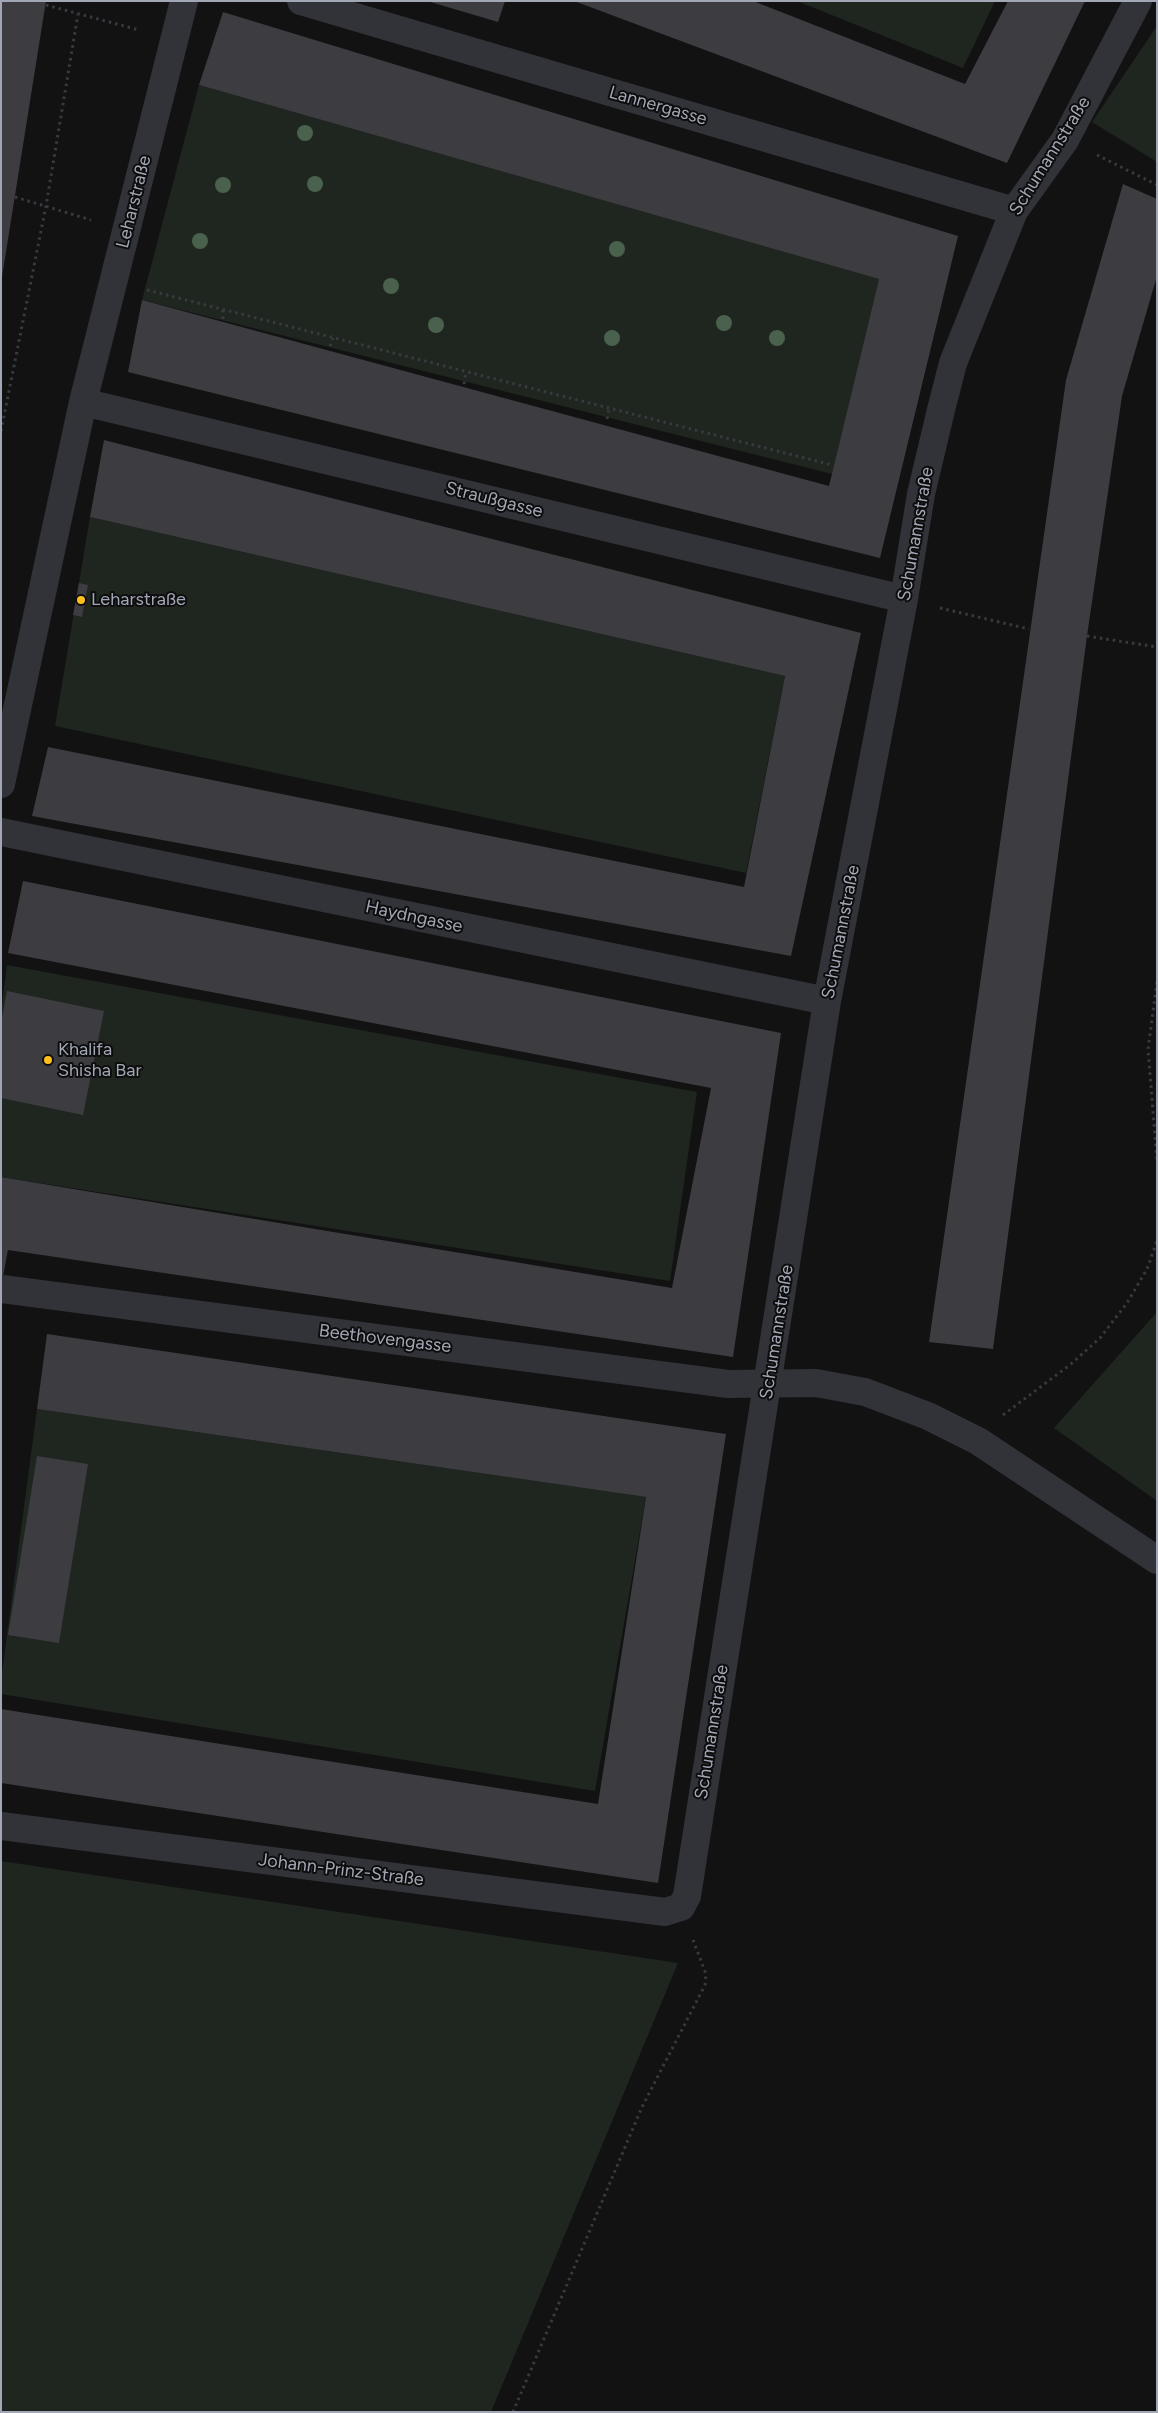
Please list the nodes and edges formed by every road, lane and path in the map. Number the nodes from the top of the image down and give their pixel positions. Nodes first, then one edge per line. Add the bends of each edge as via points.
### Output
1 (184, 1) edge
2 (301, 1) edge
3 (1138, 1) edge
4 (46, 5) dead end
5 (78, 14) junction
6 (144, 32) dead end
7 (1065, 140) junction
8 (1157, 185) edge
9 (15, 197) dead end
10 (46, 206) junction
11 (1014, 211) junction
12 (126, 231) junction
13 (146, 290) dead end
14 (223, 310) junction
15 (223, 319) dead end
16 (333, 338) junction
17 (330, 346) dead end
18 (466, 372) junction
19 (464, 384) dead end
20 (84, 402) junction
21 (609, 408) junction
22 (607, 419) dead end
23 (1, 432) edge
24 (745, 443) junction
25 (745, 448) dead end
26 (832, 465) dead end
27 (904, 599) junction
28 (1029, 629) dead end
29 (1087, 636) dead end
30 (1157, 646) edge
31 (1, 784) edge
32 (1, 832) edge
33 (1157, 982) edge
34 (827, 1002) junction
35 (1157, 1161) edge
36 (1157, 1242) edge
37 (2, 1289) edge
38 (769, 1382) junction
39 (978, 1441) junction
40 (1157, 1560) edge
41 (1, 1826) edge
42 (681, 1907) junction
43 (513, 2412) edge

1 - 12 street, Leharstraße
2 - 11 street, Lannergasse
3 - 7 street, Schumannstraße
4 - 5 path
5 - 6 path
5 - 10 path
7 - 8 path
7 - 11 street, Schumannstraße
9 - 10 path
10 - 12 path
10 - 23 path
11 - 27 street, Schumannstraße via 953,363 921,494
12 - 20 street, Leharstraße
13 - 14 path
14 - 15 path
14 - 16 path
16 - 17 path
16 - 18 path
18 - 19 path
18 - 21 path
20 - 27 street, Straußgasse
20 - 31 street, Leharstraße
21 - 22 path
21 - 24 path
24 - 25 path
24 - 26 path
27 - 28 path
27 - 34 street, Schumannstraße
29 - 30 path
32 - 34 street, Haydngasse
33 - 35 path via 1148,1049
34 - 38 street, Schumannstraße
36 - 39 path via 1142,1278 1100,1338 1071,1364 1013,1406
37 - 38 street, Beethovengasse via 728,1384
38 - 39 street, Beethovengasse via 816,1383 865,1392 928,1416
38 - 42 street, Schumannstraße via 687,1896
39 - 40 street, Beethovengasse
41 - 42 street, Johann-Prinz-Straße via 665,1912
42 - 43 path via 706,1974 704,1985 642,2108

